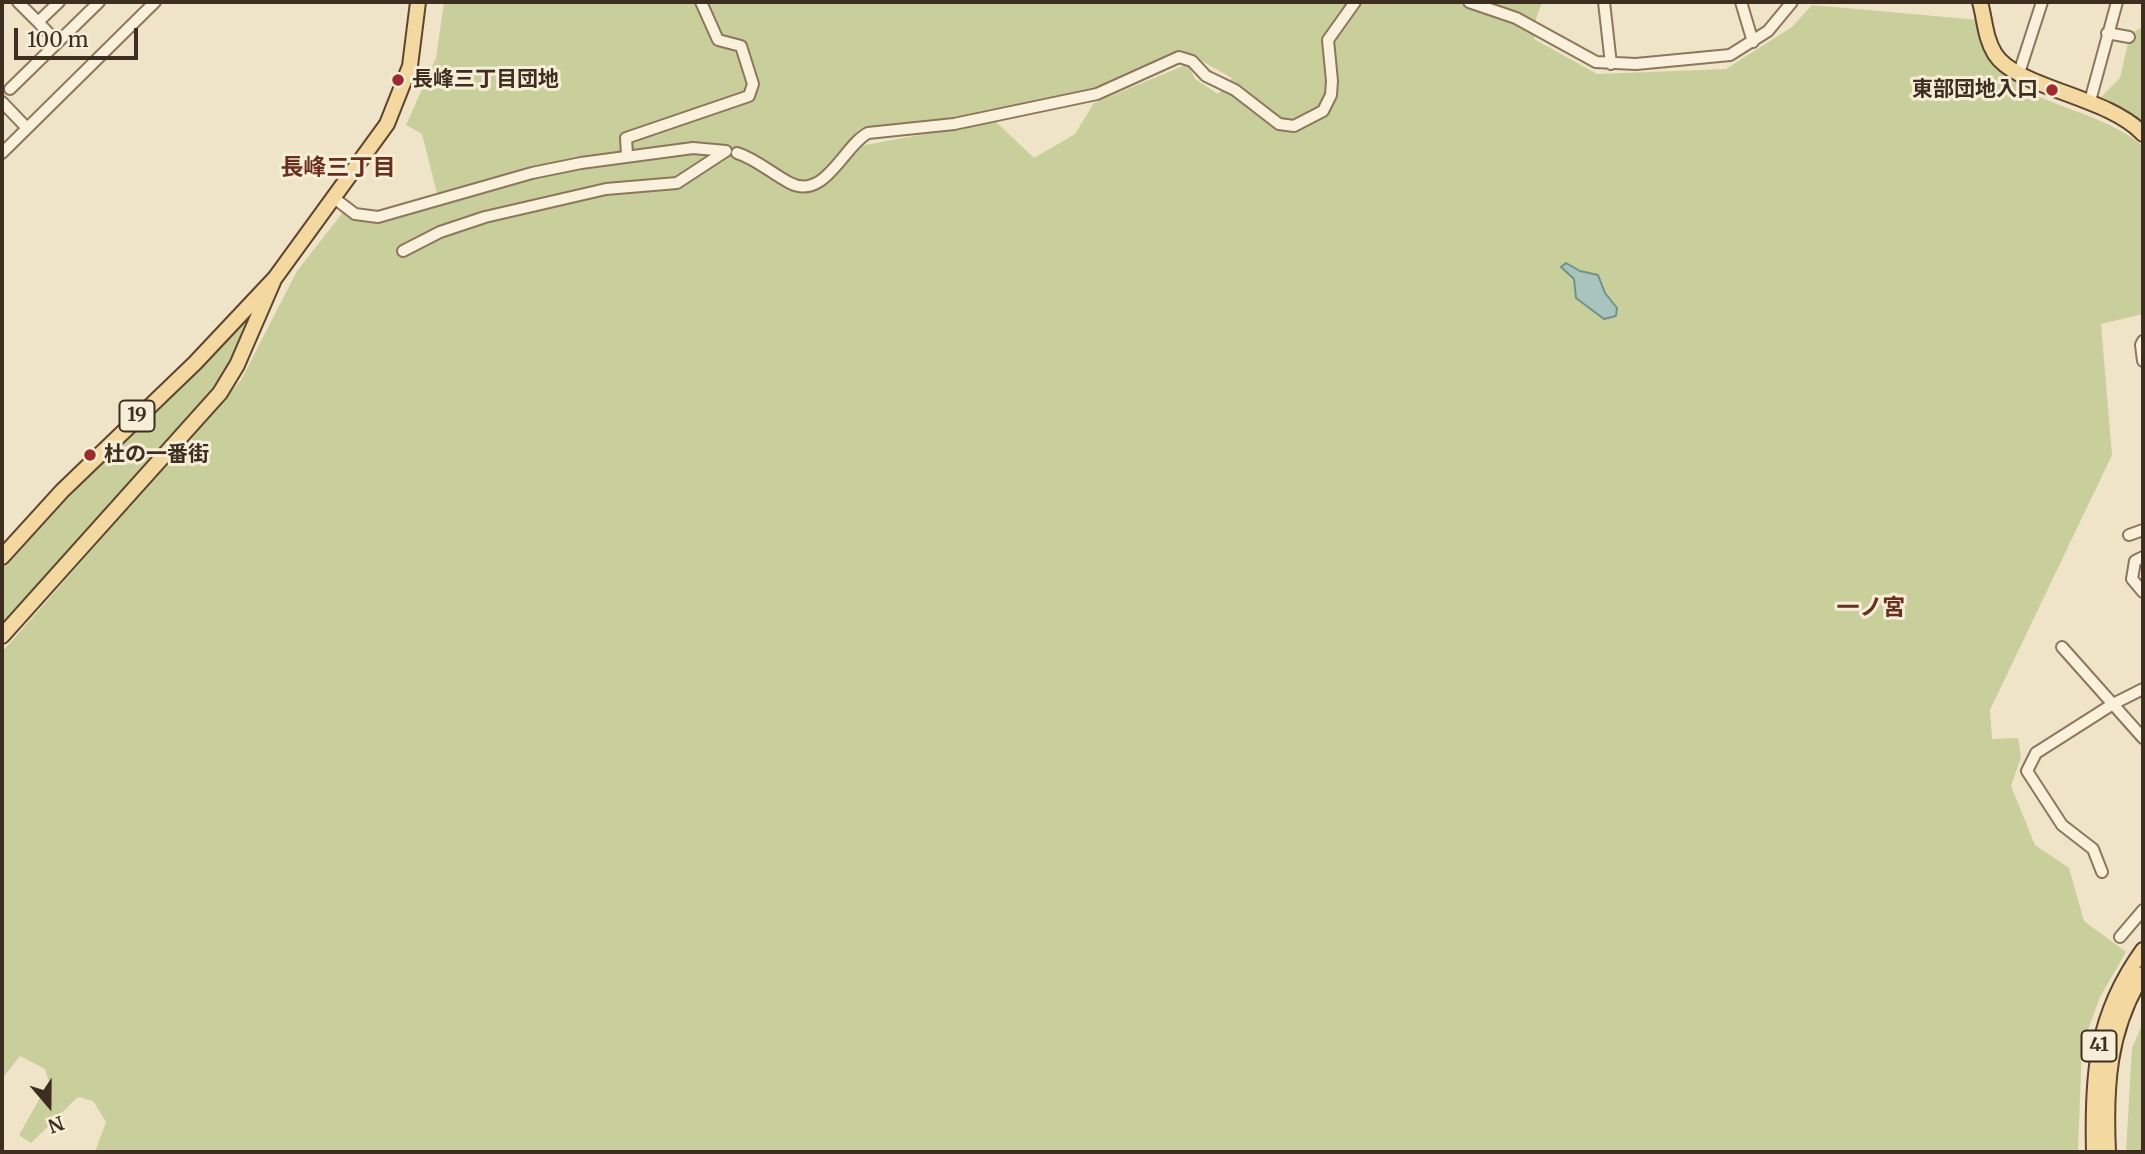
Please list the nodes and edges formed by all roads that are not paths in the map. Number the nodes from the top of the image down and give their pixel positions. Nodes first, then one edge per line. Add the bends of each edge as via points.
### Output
1 (18, 2) edge
2 (59, 2) edge
3 (99, 2) edge
4 (155, 2) edge
5 (418, 2) edge
6 (701, 2) edge
7 (1355, 2) edge
8 (1469, 2) edge
9 (1604, 2) edge
10 (1741, 2) edge
11 (1792, 2) edge
12 (1980, 2) edge
13 (2042, 2) edge
14 (2117, 2) edge
15 (38, 22) junction
16 (2107, 33) junction
17 (2129, 37) dead end
18 (58, 42) junction
19 (1753, 42) junction
20 (1611, 64) junction
21 (2019, 73) junction
22 (9, 89) dead end
23 (2090, 101) junction
24 (2, 102) edge
25 (26, 127) junction
26 (2143, 134) edge
27 (2, 153) edge
28 (737, 153) dead end
29 (627, 155) junction
30 (334, 198) junction
31 (402, 251) dead end
32 (275, 278) junction
33 (2143, 341) edge
34 (2143, 361) edge
35 (2143, 530) edge
36 (2129, 535) dead end
37 (2, 557) edge
38 (2143, 557) edge
39 (2143, 592) edge
40 (2, 636) edge
41 (2062, 647) dead end
42 (2143, 689) edge
43 (2113, 704) junction
44 (2143, 738) edge
45 (2102, 872) dead end
46 (2143, 909) edge
47 (2120, 937) dead end
48 (2143, 950) edge
49 (2143, 974) edge
50 (2094, 1152) edge
51 (2108, 1152) edge

1 - 15 street
2 - 15 street
3 - 18 street
4 - 25 street
5 - 30 main road, 19 via 412,54 397,105
6 - 29 street via 718,40 741,46 753,85 750,96 626,138
7 - 28 street via 1328,40 1331,95 1323,111 1294,126 1279,124 1235,90 1206,76 1192,61 1179,57 1097,94 954,124 868,133 830,174 805,185 790,183
8 - 20 street via 1516,18 1589,60
9 - 20 street
10 - 19 street
11 - 19 street via 1778,23
12 - 21 main road via 1996,54
13 - 21 street
14 - 16 street
15 - 18 street
16 - 17 street
16 - 23 street
18 - 22 street
19 - 20 street via 1718,58
21 - 23 main road
23 - 26 main road via 2123,117
24 - 25 street
25 - 27 street
29 - 30 street via 532,173 377,217 355,214
29 - 31 street via 693,148 726,151 677,183 606,189 485,217
30 - 32 main road, 19
32 - 37 main road, 19
32 - 40 main road, 19 via 220,393
33 - 34 street
35 - 36 street
38 - 39 street via 2135,561 2132,579
41 - 43 street
42 - 43 street
43 - 44 street
43 - 45 street via 2036,752 2027,771 2062,825 2093,849
46 - 47 street
48 - 50 main road, 41 via 2118,991 2099,1043 2094,1072
49 - 51 main road, 41 via 2121,1017 2110,1054

